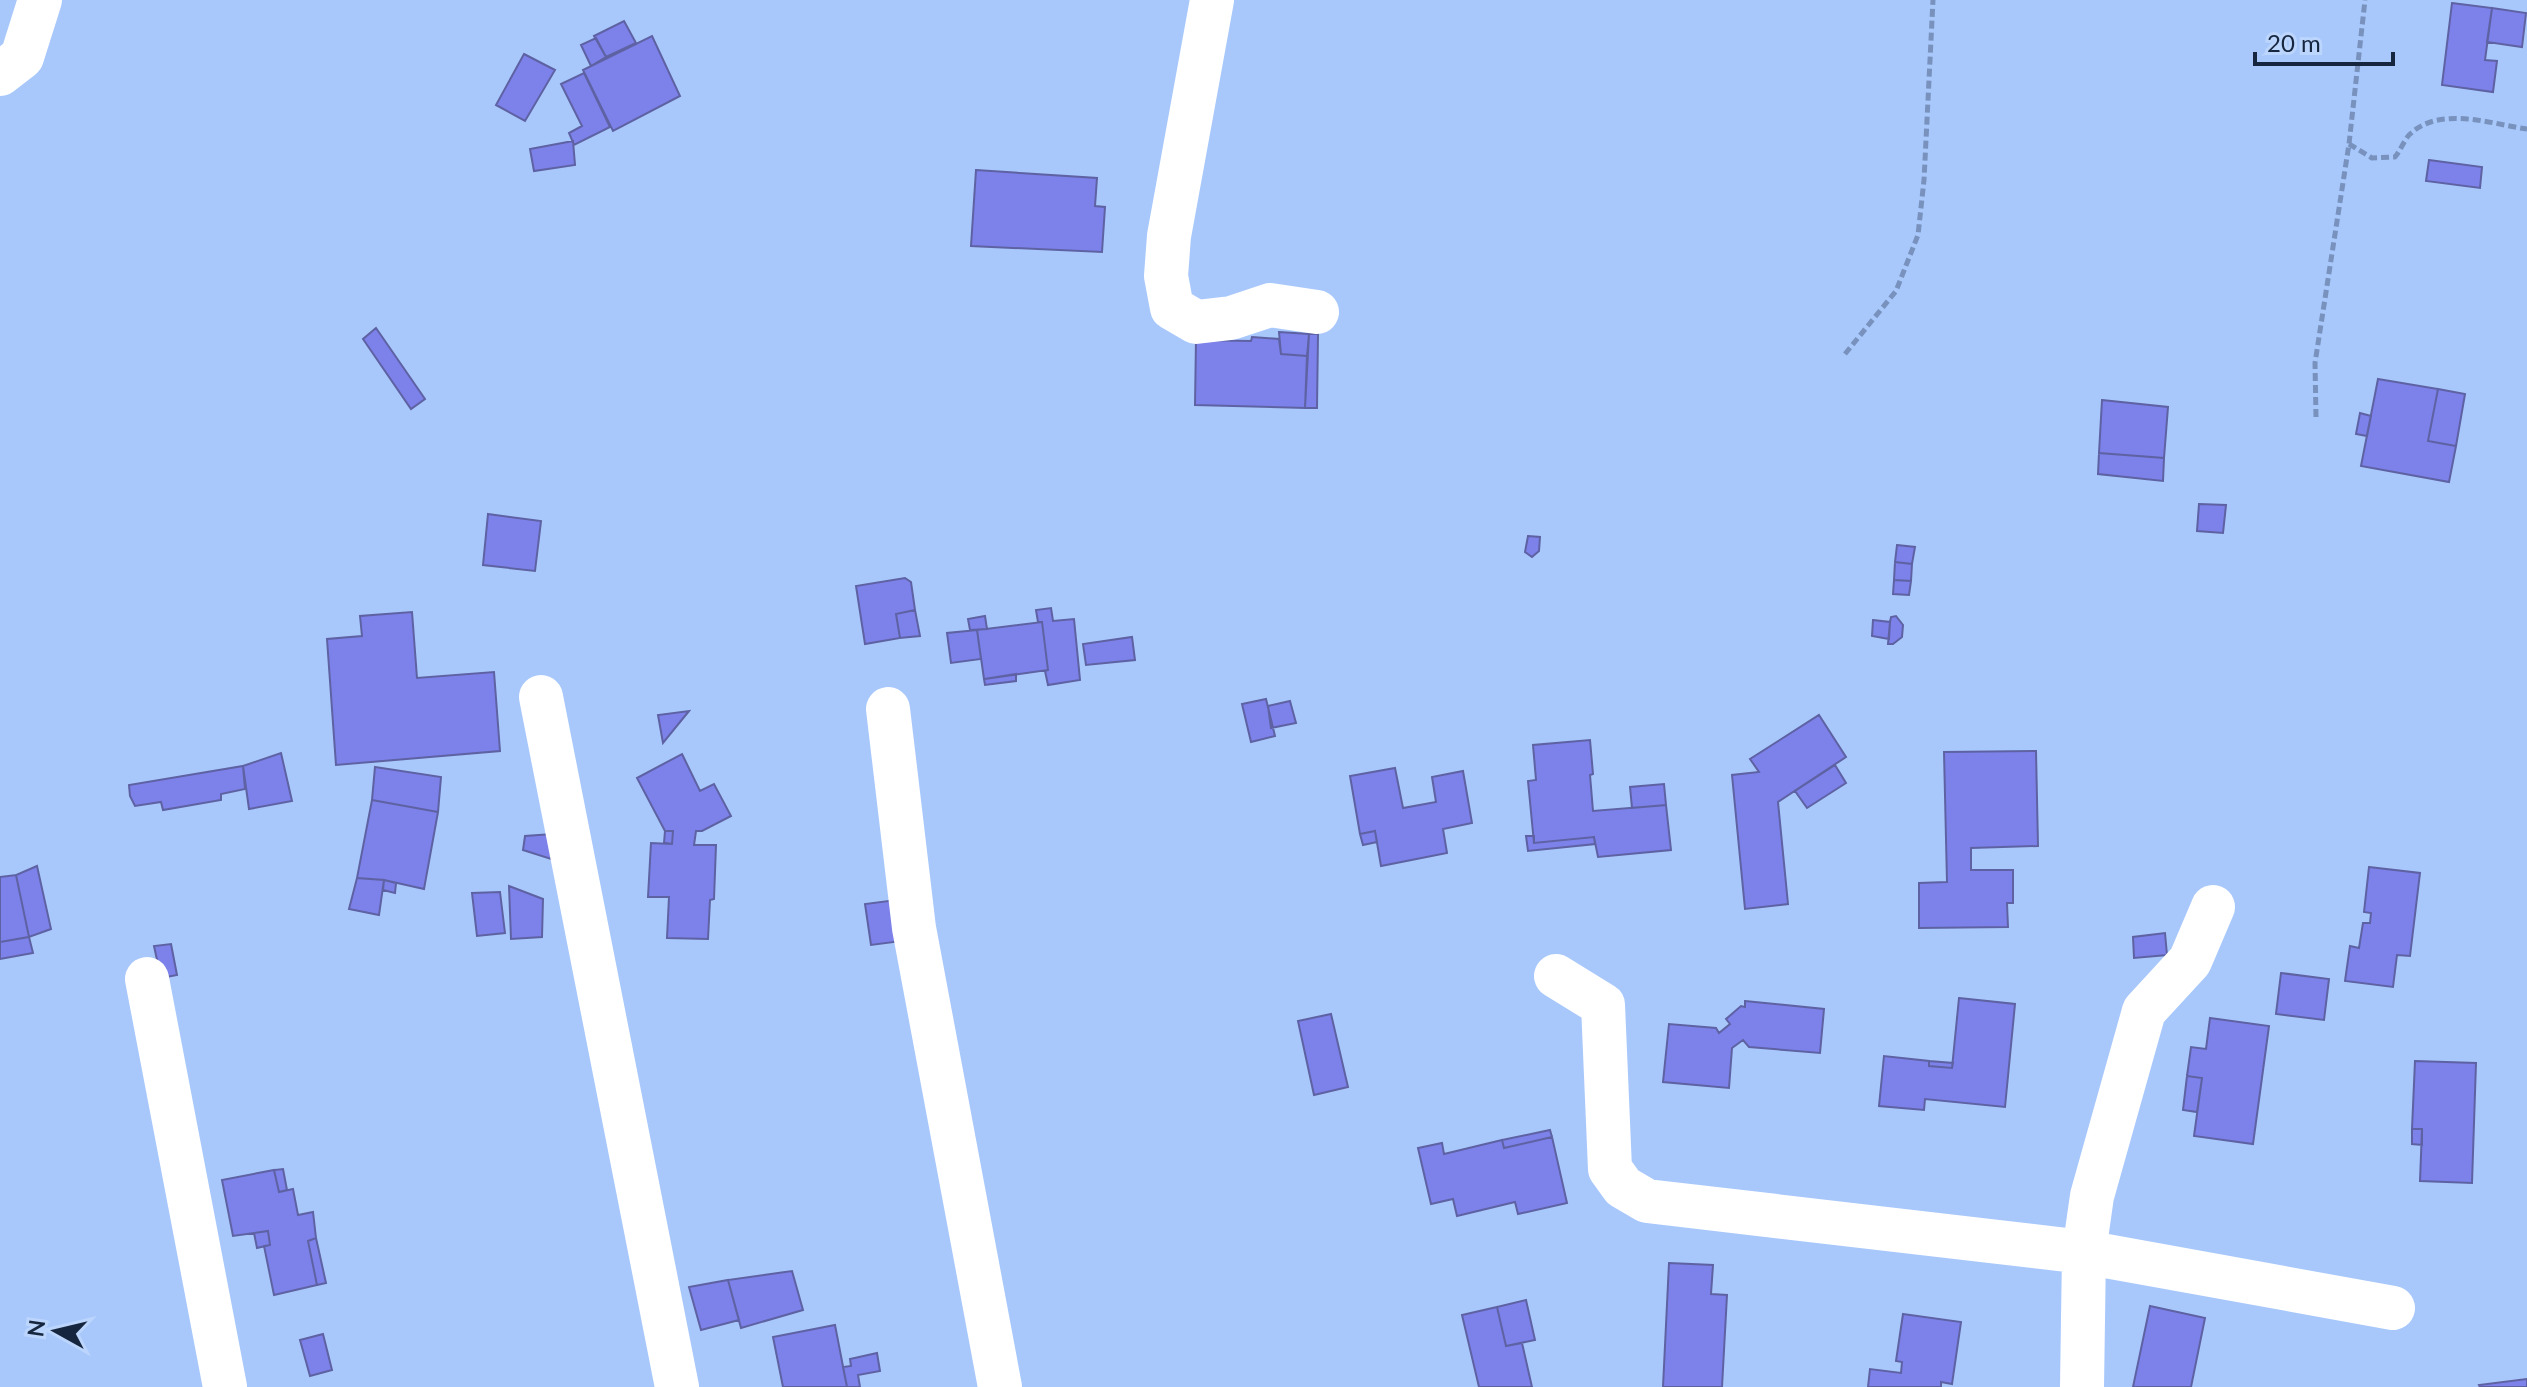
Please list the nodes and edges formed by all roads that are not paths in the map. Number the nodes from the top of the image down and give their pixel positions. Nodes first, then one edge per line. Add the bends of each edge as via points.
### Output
1 (40, 0) edge
2 (1212, 0) edge
3 (0, 74) edge
4 (1317, 312) dead end
5 (541, 697) dead end
6 (888, 709) dead end
7 (2213, 907) dead end
8 (1556, 976) dead end
9 (147, 979) dead end
10 (2084, 1252) junction
11 (2393, 1308) dead end
12 (225, 1387) edge
13 (677, 1387) edge
14 (1000, 1387) edge
15 (2082, 1387) edge

1 - 3 street via 22,57
2 - 4 street via 1169,236 1166,276 1172,308 1196,322 1270,305
5 - 13 street
6 - 14 street via 914,928
7 - 10 street via 2190,961 2144,1011 2092,1196
8 - 10 street via 1603,1005 1610,1169 1623,1187 1647,1201
9 - 12 street
10 - 11 street
10 - 15 street

